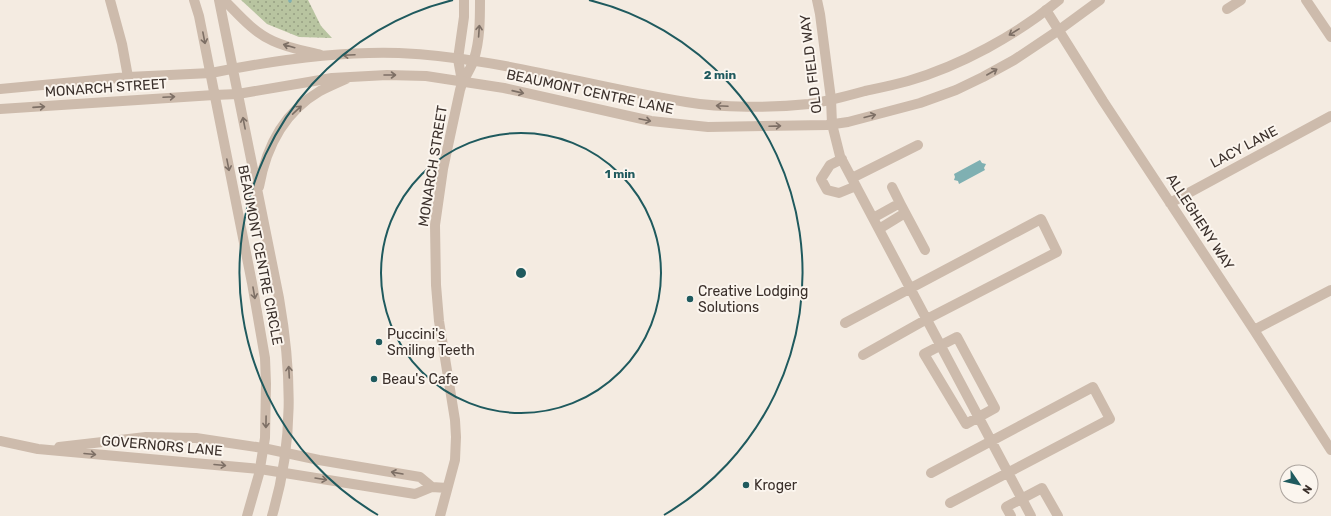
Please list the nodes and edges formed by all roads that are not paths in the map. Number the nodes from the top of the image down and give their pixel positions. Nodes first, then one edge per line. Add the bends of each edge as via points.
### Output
1 (110, 0) edge
2 (194, 0) edge
3 (219, 0) edge
4 (224, 0) edge
5 (464, 0) edge
6 (480, 0) edge
7 (817, 0) edge
8 (1059, 0) edge
9 (1100, 0) edge
10 (1241, 0) edge
11 (1306, 0) edge
12 (1227, 9) dead end
13 (1046, 10) junction
14 (1059, 30) junction
15 (1331, 37) edge
16 (326, 56) junction
17 (458, 59) junction
18 (474, 61) junction
19 (234, 69) junction
20 (211, 74) junction
21 (351, 76) junction
22 (128, 77) junction
23 (462, 81) junction
24 (0, 89) edge
25 (214, 94) junction
26 (238, 94) junction
27 (830, 100) junction
28 (0, 109) edge
29 (1331, 116) edge
30 (832, 124) junction
31 (918, 145) dead end
32 (842, 159) junction
33 (854, 182) junction
34 (892, 188) dead end
35 (258, 194) junction
36 (900, 203) junction
37 (1170, 203) junction
38 (905, 212) junction
39 (873, 218) junction
40 (879, 229) junction
41 (925, 250) dead end
42 (911, 288) junction
43 (1331, 290) edge
44 (927, 319) junction
45 (845, 322) dead end
46 (1254, 330) junction
47 (940, 345) junction
48 (863, 355) dead end
49 (979, 417) junction
50 (0, 441) edge
51 (992, 441) junction
52 (263, 448) junction
53 (38, 449) junction
54 (1331, 450) edge
55 (286, 453) junction
56 (260, 469) junction
57 (283, 473) junction
58 (931, 473) dead end
59 (1009, 473) junction
60 (432, 486) junction
61 (447, 488) junction
62 (1022, 498) junction
63 (950, 503) dead end
64 (247, 516) edge
65 (272, 516) edge
66 (440, 516) edge
67 (1011, 516) edge
68 (1031, 516) edge
69 (1058, 516) edge

1 - 22 street
2 -> 20 street, BEAUMONT CENTRE CIRCLE
3 - 19 street, BEAUMONT CENTRE CIRCLE
16 -> 4 street via 274,42 246,23
5 - 17 street
18 -> 6 street via 478,44
7 - 27 street, OLD FIELD WAY
8 - 13 street, BEAUMONT CENTRE LANE
9 - 14 street, BEAUMONT CENTRE LANE
10 - 12 street
11 - 15 street
13 - 14 street, ALLEGHENY WAY
13 -> 27 street, BEAUMONT CENTRE LANE via 995,44 939,70 910,81
30 -> 14 street, BEAUMONT CENTRE LANE via 920,103 956,90 1014,60
14 - 37 street, ALLEGHENY WAY
17 -> 16 street, BEAUMONT CENTRE LANE via 400,53
16 - 19 street, BEAUMONT CENTRE LANE
17 - 18 street, BEAUMONT CENTRE LANE
17 - 23 street
18 - 23 street
27 -> 18 street, BEAUMONT CENTRE LANE via 787,105 688,103
19 - 20 street, BEAUMONT CENTRE LANE
19 - 26 street, BEAUMONT CENTRE CIRCLE
20 - 22 street, MONARCH STREET
20 - 25 street, BEAUMONT CENTRE CIRCLE
21 -> 23 street, BEAUMONT CENTRE LANE via 387,74
21 - 26 street, BEAUMONT CENTRE LANE
35 -> 21 street via 268,151 289,117 320,92
22 - 24 street, MONARCH STREET
23 -> 30 street, BEAUMONT CENTRE LANE via 651,121 708,127
23 - 61 street, MONARCH STREET via 443,168 435,225 439,321 456,437 455,460
25 - 26 street, BEAUMONT CENTRE LANE
28 -> 25 street, MONARCH STREET
25 -> 52 street, BEAUMONT CENTRE CIRCLE via 265,358
35 -> 26 street, BEAUMONT CENTRE CIRCLE
27 - 30 street, OLD FIELD WAY
29 - 37 street, LACY LANE
30 - 32 street, OLD FIELD WAY
31 - 33 street
32 - 33 street
32 - 33 street via 830,165 821,179 828,190 839,193
33 - 39 street
34 - 36 street
55 -> 35 street, BEAUMONT CENTRE CIRCLE via 290,387 286,336
36 - 38 street
36 - 39 street
37 - 46 street, ALLEGHENY WAY
38 - 40 street
38 - 41 street
39 - 40 street
40 - 42 street
42 - 44 street
42 - 44 street via 1041,219 1057,252
42 - 45 street
43 - 46 street
44 - 47 street
44 - 48 street
46 - 54 street, ALLEGHENY WAY
47 - 49 street
47 - 49 street via 924,354 966,424
47 - 49 street via 957,337 995,408
49 - 51 street
50 - 53 street, GOVERNORS LANE
51 - 58 street
51 - 59 street
51 - 59 street via 1093,387 1110,419
52 - 53 street, GOVERNORS LANE via 196,438 146,437
52 - 55 street, GOVERNORS LANE
52 - 56 street, BEAUMONT CENTRE CIRCLE
53 -> 56 street, GOVERNORS LANE
55 - 57 street, BEAUMONT CENTRE CIRCLE
60 -> 55 street, GOVERNORS LANE via 420,477
56 - 57 street, GOVERNORS LANE
56 - 64 street, BEAUMONT CENTRE CIRCLE
57 -> 60 street, GOVERNORS LANE via 415,494
57 - 65 street, BEAUMONT CENTRE CIRCLE
59 - 62 street
59 - 63 street
60 - 61 street
61 - 66 street, MONARCH STREET
62 - 67 street via 1006,507
62 - 68 street
62 - 69 street via 1042,488

